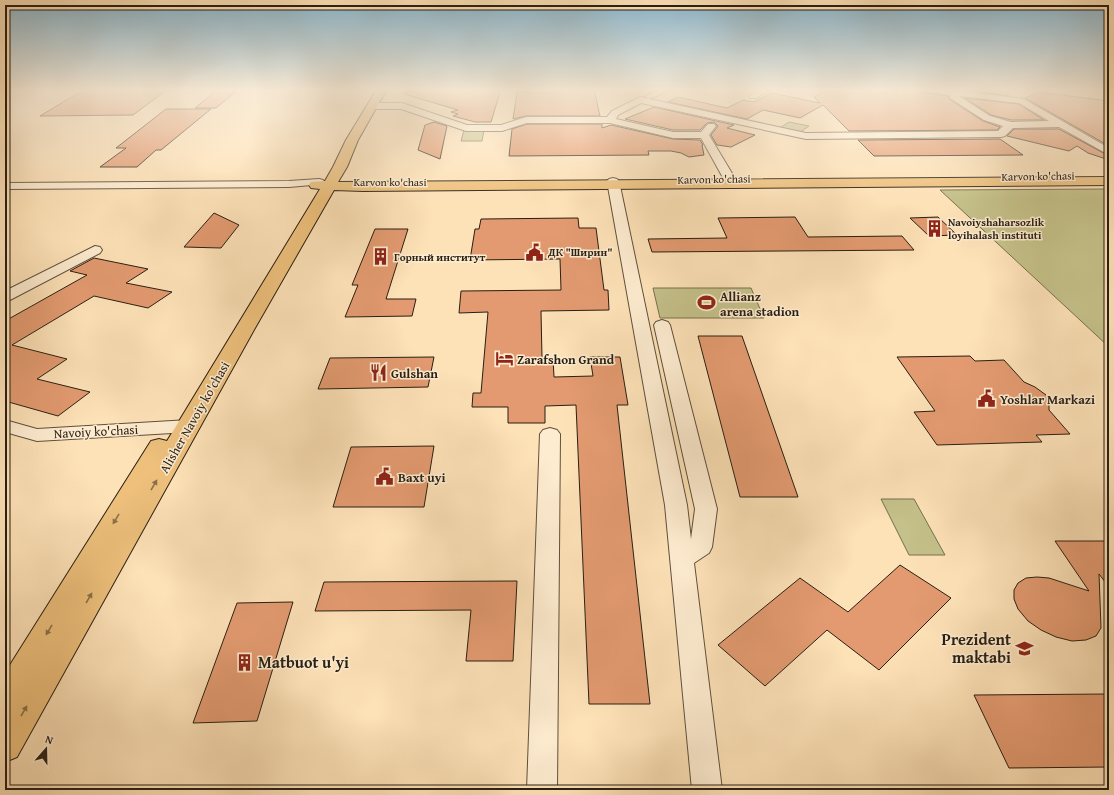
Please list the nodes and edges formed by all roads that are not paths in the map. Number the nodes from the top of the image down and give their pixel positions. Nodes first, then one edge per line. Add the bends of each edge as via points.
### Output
1 (356, 126) edge
2 (460, 126) edge
3 (508, 126) edge
4 (636, 126) edge
5 (711, 126) edge
6 (757, 126) edge
7 (1009, 126) edge
8 (1065, 126) edge
9 (704, 135) junction
10 (1109, 152) edge
11 (1109, 175) edge
12 (1109, 181) edge
13 (732, 182) junction
14 (613, 183) junction
15 (320, 184) junction
16 (5, 186) edge
17 (95, 250) dead end
18 (5, 297) edge
19 (662, 325) dead end
20 (5, 426) edge
21 (180, 426) junction
22 (550, 434) dead end
23 (682, 559) junction
24 (5, 703) edge
25 (5, 745) edge
26 (542, 790) edge
27 (707, 790) edge

1 - 15 main road, Alisher Navoiy ko'chasi
2 - 3 street
4 - 9 street via 673,135
5 - 9 street
6 - 7 street via 806,136 1001,134
8 - 10 street
9 - 13 street
11 - 13 main road, Karvon ko'chasi
12 - 13 main road
13 - 14 main road
14 - 15 main road via 362,187
14 - 23 street via 676,505
15 - 16 street
15 - 21 main road, Alisher Navoiy ko'chasi
17 - 18 street
19 - 23 street via 706,509 701,547
20 - 21 street, Navoiy ko'chasi via 37,435
21 -> 24 main road, Alisher Navoiy ko'chasi
25 -> 21 main road, Alisher Navoiy ko'chasi
22 - 26 street
23 - 27 street

